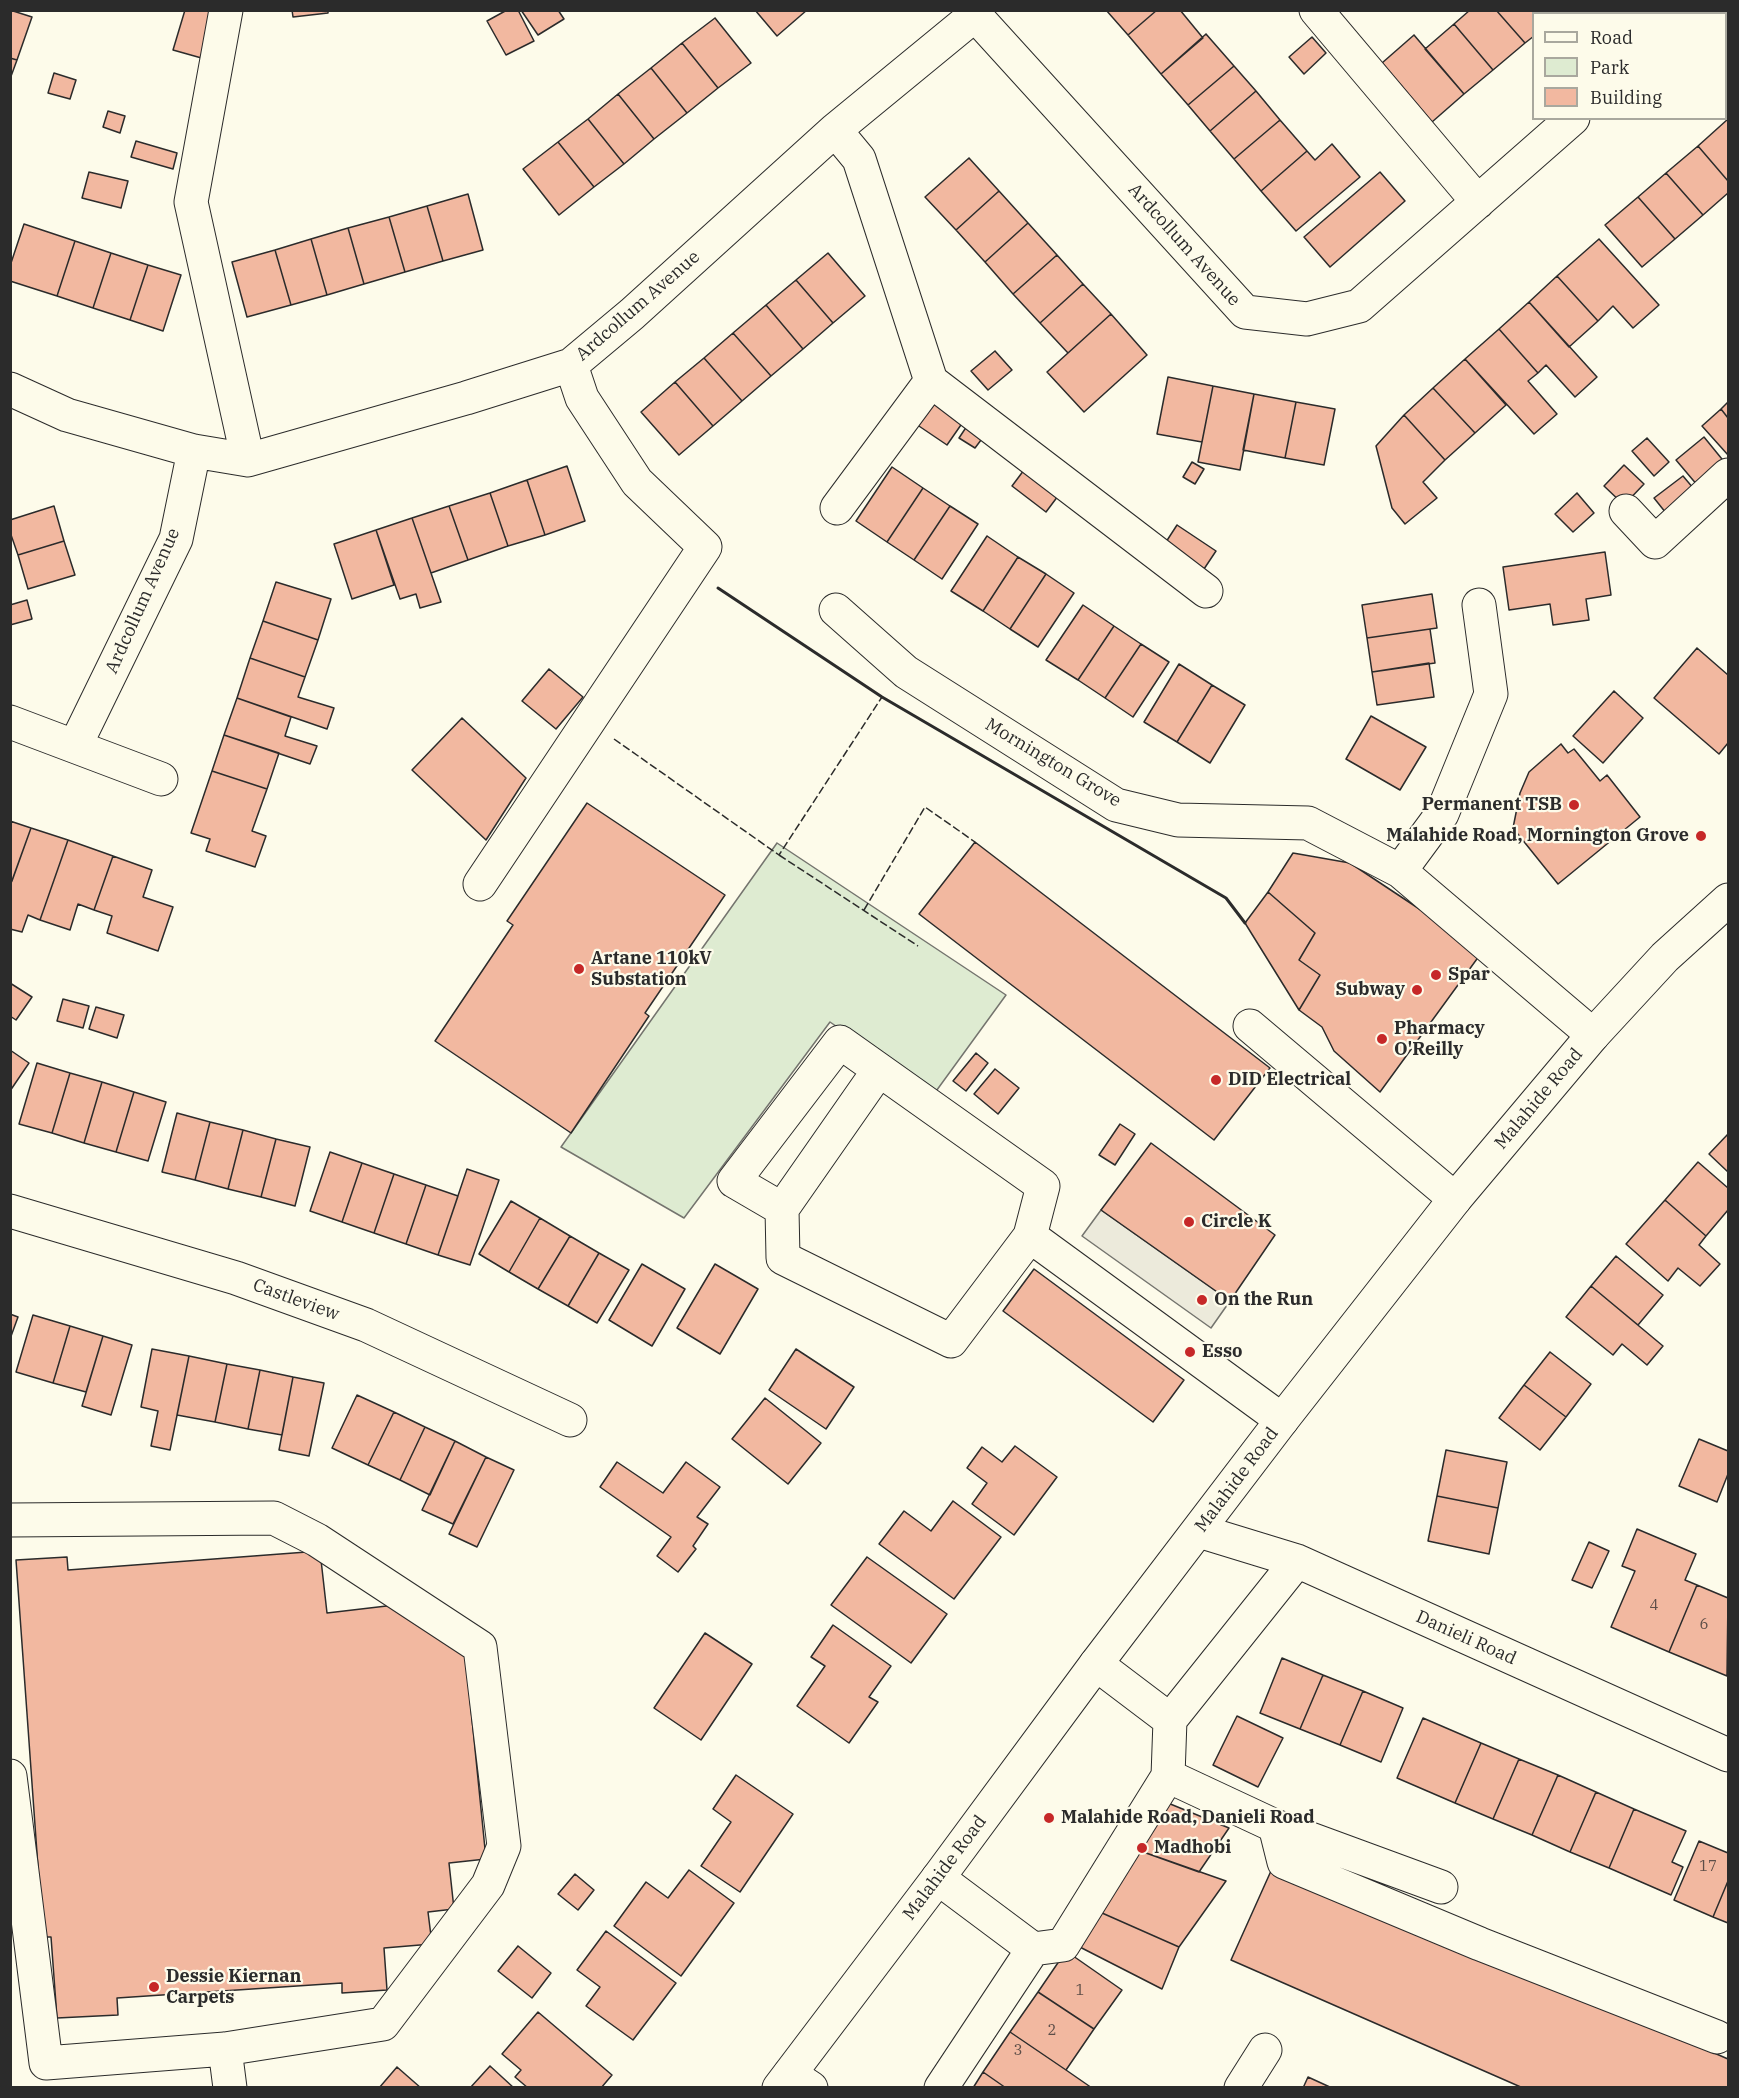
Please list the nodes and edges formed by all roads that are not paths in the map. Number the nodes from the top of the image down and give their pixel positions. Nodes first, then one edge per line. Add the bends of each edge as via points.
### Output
1 (226, 10) edge
2 (1316, 10) edge
3 (977, 13) edge
4 (1571, 120) edge
5 (835, 130) junction
6 (1478, 202) junction
7 (571, 365) junction
8 (931, 381) junction
9 (10, 389) edge
10 (194, 451) junction
11 (248, 460) junction
12 (1728, 475) edge
13 (837, 508) dead end
14 (1626, 511) dead end
15 (1206, 591) dead end
16 (1479, 605) dead end
17 (836, 610) dead end
18 (10, 722) edge
19 (75, 746) junction
20 (161, 779) dead end
21 (1400, 871) junction
22 (480, 884) dead end
23 (1728, 900) edge
24 (1250, 1026) dead end
25 (1593, 1035) junction
26 (879, 1070) junction
27 (1455, 1199) junction
28 (782, 1209) junction
29 (10, 1211) edge
30 (1030, 1236) junction
31 (570, 1420) dead end
32 (1282, 1420) junction
33 (10, 1520) edge
34 (1199, 1531) junction
35 (1298, 1561) junction
36 (1096, 1664) junction
37 (1170, 1720) junction
38 (1728, 1755) edge
39 (10, 1776) edge
40 (1168, 1776) junction
41 (1275, 1826) junction
42 (938, 1878) junction
43 (1440, 1887) dead end
44 (1033, 1949) junction
45 (1718, 2037) dead end
46 (225, 2049) junction
47 (1265, 2050) dead end
48 (793, 2083) edge
49 (230, 2088) edge
50 (941, 2088) edge
51 (1240, 2088) edge

1 - 11 street via 191,202
2 - 6 street
3 - 5 street, Ardcollum Avenue
3 - 6 street, Ardcollum Avenue via 1245,312 1307,319 1359,306
4 - 6 street, Ardcollum Avenue
5 - 7 street, Ardcollum Avenue
5 - 8 street via 859,159
7 - 11 street, Ardcollum Avenue
7 - 22 street via 582,398 637,482 705,547
8 - 13 street
8 - 15 street
9 - 10 street, Ardcollum Avenue via 67,415
10 - 11 street, Ardcollum Avenue
10 - 19 street, Ardcollum Avenue via 176,539
12 - 14 street via 1655,542
16 - 21 street via 1491,694 1442,814
17 - 21 street, Mornington Grove via 906,672 1116,805 1178,820 1308,823
18 - 19 street
19 - 20 street
21 - 25 street, Mornington Grove
23 - 25 street, Malahide Road via 1665,957
24 - 27 street
25 - 27 street, Malahide Road
26 - 28 street
26 - 28 street via 840,1042 734,1181
26 - 30 street via 1043,1186
27 - 32 street, Malahide Road
28 - 30 street via 783,1258 951,1341
29 - 31 street, Castleview via 236,1278 366,1326
30 - 32 street
32 - 34 street, Malahide Road
33 - 46 street via 274,1518 317,1540 480,1647 504,1846 488,1885 382,2024
34 - 35 street, Danieli Road
34 - 36 street, Malahide Road
35 - 37 street
35 - 38 street, Danieli Road
36 - 37 street
36 - 42 street, Malahide Road
37 - 40 street
39 - 46 street via 46,2063
40 - 41 street
40 - 44 street via 1063,1946
41 - 43 street
41 - 45 street via 1284,1862
42 - 44 street
42 - 48 street, Malahide Road
44 - 50 street
46 - 49 street
47 - 51 street

